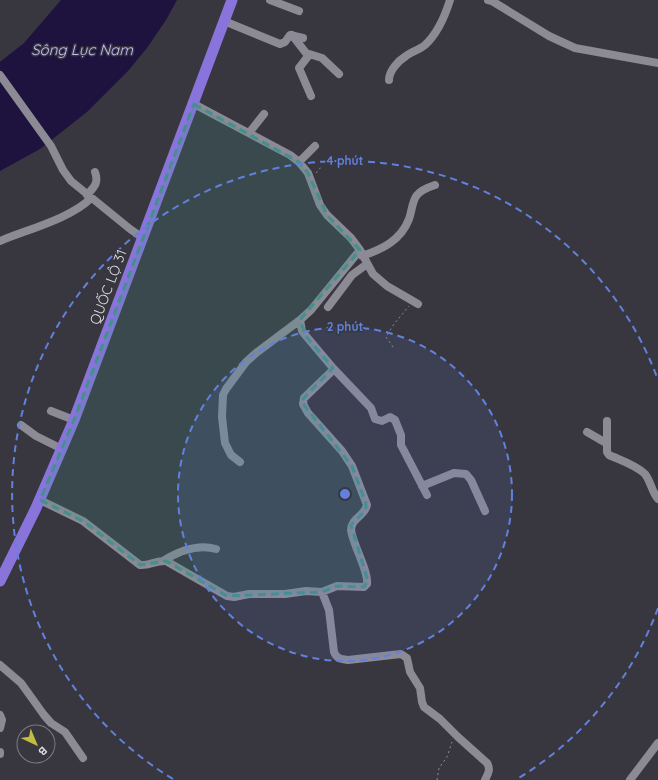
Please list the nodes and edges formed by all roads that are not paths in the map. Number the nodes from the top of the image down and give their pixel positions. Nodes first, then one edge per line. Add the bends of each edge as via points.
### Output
1 (232, 0) edge
2 (270, 0) edge
3 (450, 0) edge
4 (488, 0) edge
5 (299, 11) dead end
6 (224, 21) junction
7 (292, 35) junction
8 (303, 38) dead end
9 (309, 55) junction
10 (658, 63) edge
11 (339, 74) dead end
12 (0, 75) edge
13 (389, 80) dead end
14 (311, 96) dead end
15 (194, 104) junction
16 (264, 114) dead end
17 (249, 133) junction
18 (315, 146) dead end
19 (299, 162) junction
20 (96, 172) dead end
21 (435, 185) dead end
22 (89, 196) junction
23 (143, 238) junction
24 (0, 240) edge
25 (361, 253) junction
26 (367, 264) junction
27 (415, 303) road end
28 (328, 307) dead end
29 (300, 320) junction
30 (333, 368) junction
31 (51, 411) dead end
32 (74, 420) junction
33 (607, 421) dead end
34 (21, 425) dead end
35 (587, 432) dead end
36 (606, 443) junction
37 (62, 449) junction
38 (240, 462) dead end
39 (422, 486) junction
40 (427, 495) dead end
41 (658, 499) edge
42 (40, 500) junction
43 (485, 511) dead end
44 (216, 549) dead end
45 (163, 561) junction
46 (0, 581) edge
47 (322, 592) junction
48 (0, 665) edge
49 (0, 715) edge
50 (0, 728) edge
51 (658, 743) edge
52 (82, 758) dead end
53 (485, 780) edge
54 (630, 780) edge

1 - 6 highway, QUỐC LỘ 31
2 - 5 street
3 - 13 street via 431,37 424,46 397,64 390,72
4 - 10 street via 548,36 575,48
6 - 7 street via 280,44
6 - 15 highway, QUỐC LỘ 31
7 - 8 street
7 - 9 street
9 - 11 street via 322,58
9 - 14 street via 299,68
12 - 22 street via 50,146 71,181
15 - 17 street
15 - 23 highway, QUỐC LỘ 31
16 - 17 street
17 - 19 street
18 - 19 street
19 - 25 street via 308,173 320,205 351,238
20 - 22 street via 97,182
21 - 25 street via 416,196 401,234 376,251
22 - 23 street
22 - 24 street via 81,207
23 - 32 highway, QUỐC LỘ 31
25 - 26 street
25 - 29 street
26 - 27 street via 373,274
26 - 28 street via 352,275
29 - 30 street via 302,331
29 - 38 street via 256,352 223,395 225,443 231,455
30 - 39 street via 371,408 375,419 382,421 390,417 395,420 401,435 401,445
30 - 47 street via 304,398 302,404 352,466 366,510 353,522 351,530 368,582 364,587 337,586
31 - 32 street
32 - 37 highway, QUỐC LỘ 31
33 - 36 street
34 - 37 street
35 - 36 street
36 - 41 street via 609,454 644,474
37 - 42 highway, QUỐC LỘ 31
39 - 40 street
39 - 43 street via 454,473 466,474
42 - 45 street via 83,521 140,565
42 - 46 highway, QUỐC LỘ 31
44 - 45 street via 204,547 184,550
45 - 47 street via 169,562 227,596
47 - 53 street via 329,610 336,657 348,660 401,654 407,658 410,672 420,688 424,707 488,762 490,769
48 - 52 street via 21,684 47,719 64,732
49 - 50 street
51 - 54 street

